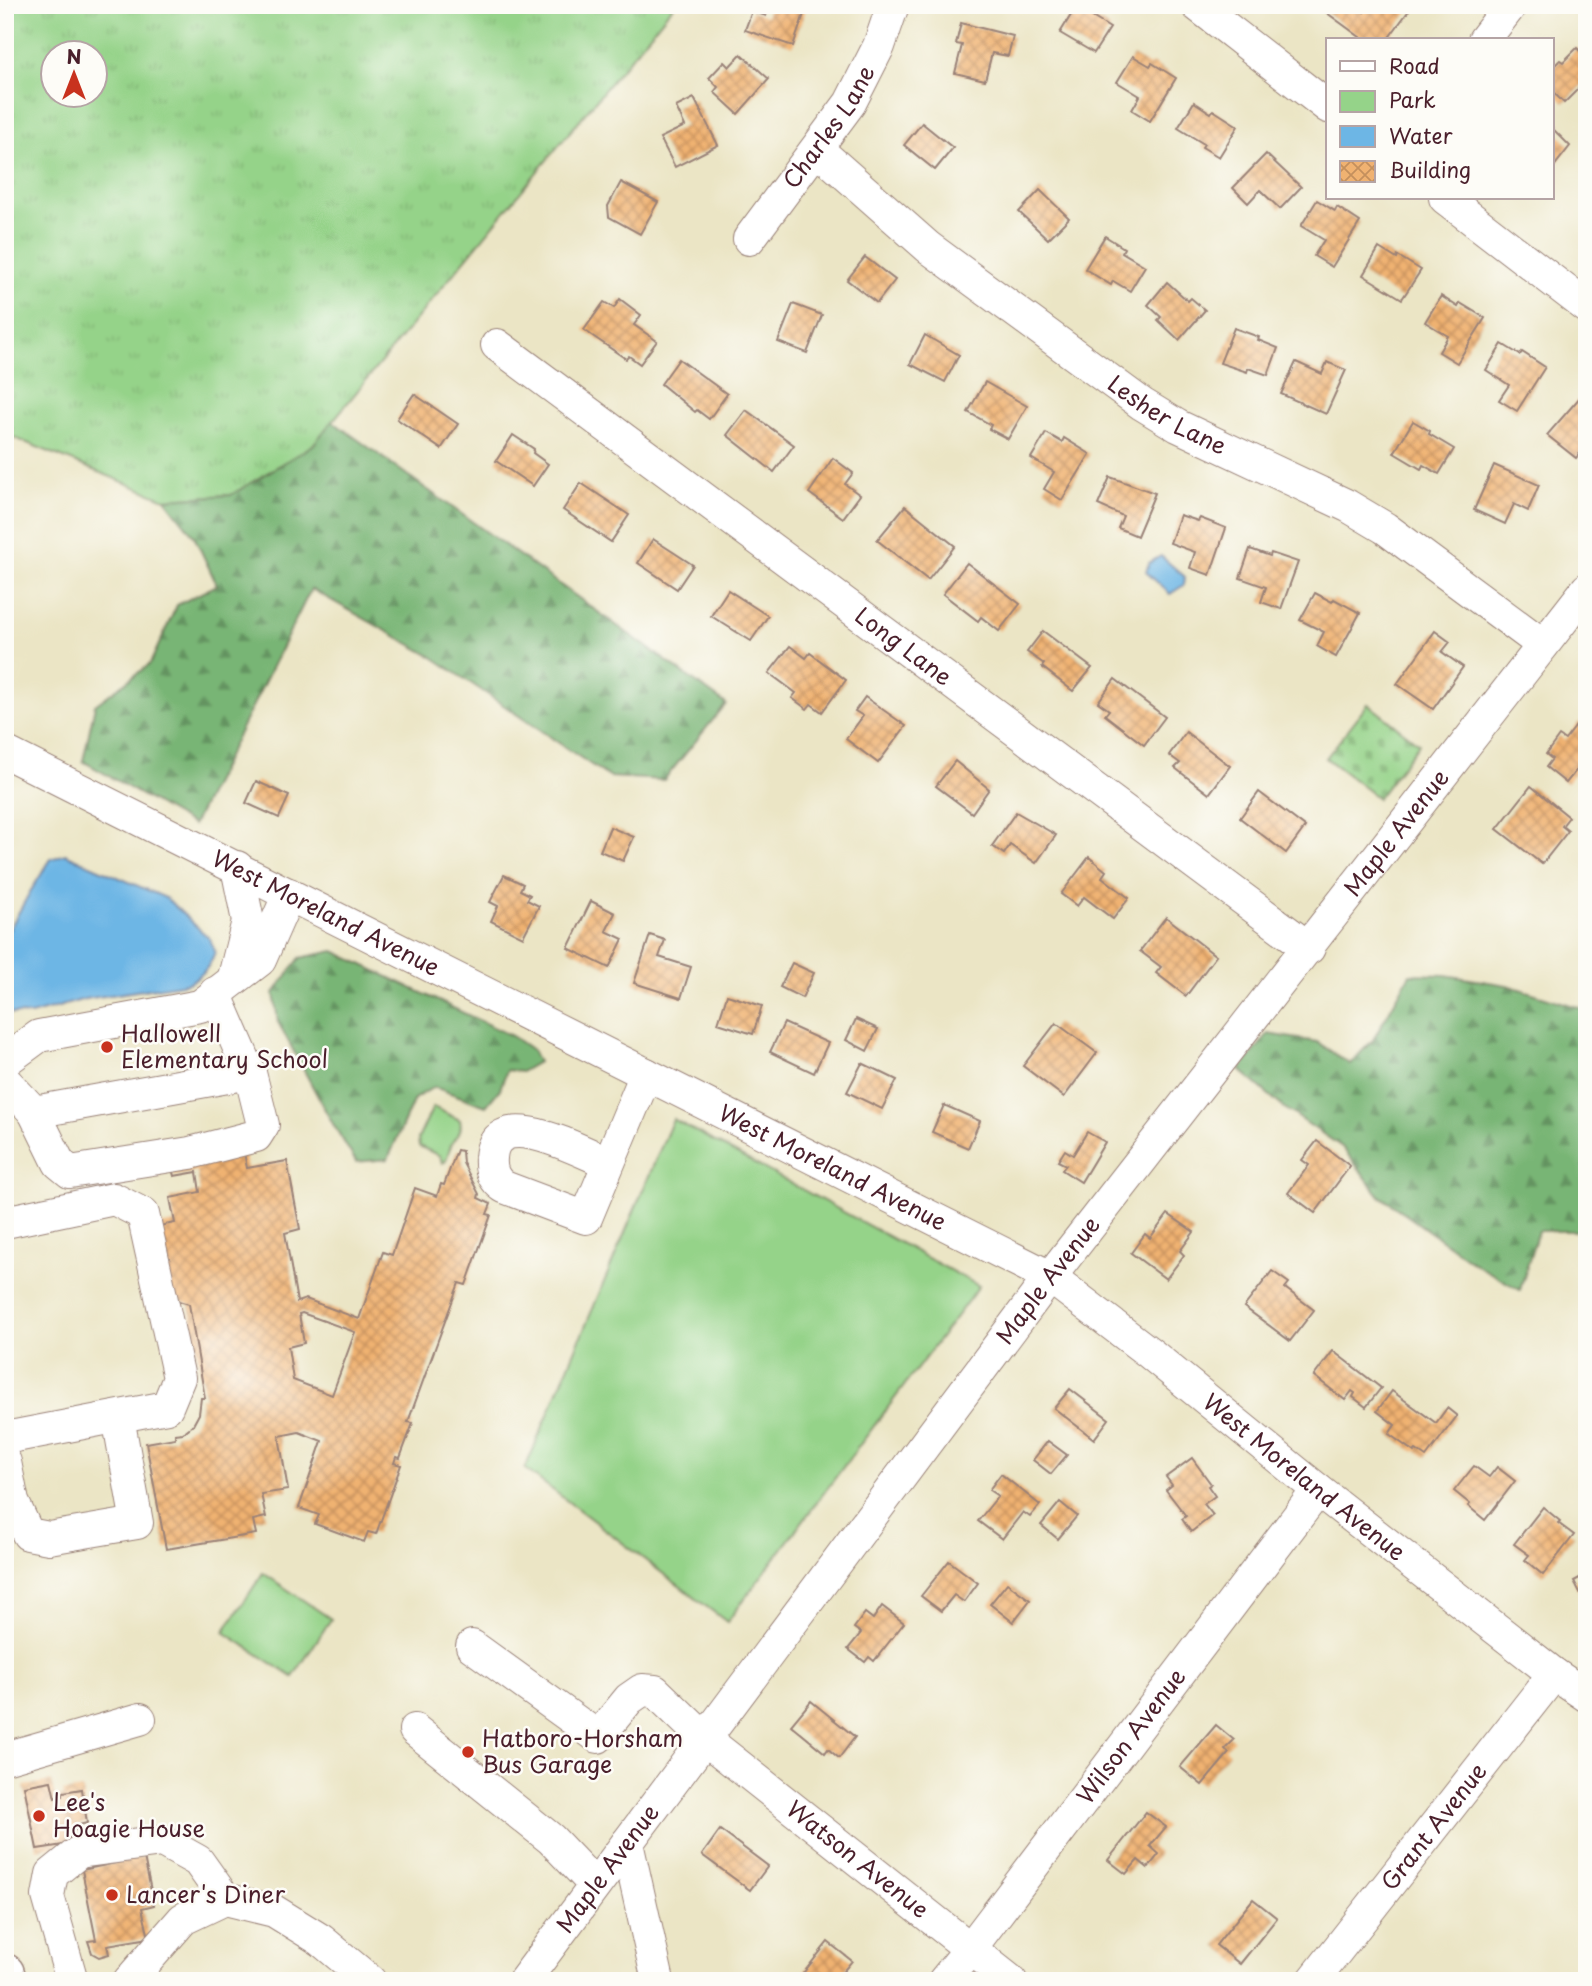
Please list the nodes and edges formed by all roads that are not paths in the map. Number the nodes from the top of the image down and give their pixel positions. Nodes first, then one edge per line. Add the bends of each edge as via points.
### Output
1 (893, 5) edge
2 (1197, 5) edge
3 (1511, 5) edge
4 (1486, 38) edge
5 (1326, 105) edge
6 (817, 149) junction
7 (1449, 200) edge
8 (749, 239) dead end
9 (1587, 307) edge
10 (498, 345) dead end
11 (1587, 589) edge
12 (1543, 645) junction
13 (5, 752) edge
14 (237, 867) junction
15 (289, 894) junction
16 (1309, 948) junction
17 (225, 986) junction
18 (5, 1061) edge
19 (250, 1073) junction
20 (646, 1074) junction
21 (5, 1081) edge
22 (34, 1112) junction
23 (608, 1163) junction
24 (5, 1222) edge
25 (1050, 1278) junction
26 (118, 1417) junction
27 (5, 1438) edge
28 (5, 1462) edge
29 (1318, 1490) junction
30 (472, 1646) dead end
31 (1555, 1674) junction
32 (1587, 1696) edge
33 (140, 1719) dead end
34 (415, 1730) dead end
35 (705, 1738) junction
36 (5, 1758) edge
37 (627, 1843) junction
38 (595, 1885) junction
39 (225, 1899) junction
40 (970, 1949) junction
41 (5, 1973) edge
42 (7, 1981) edge
43 (72, 1981) edge
44 (128, 1981) edge
45 (370, 1981) edge
46 (524, 1981) edge
47 (658, 1981) edge
48 (944, 1981) edge
49 (1011, 1981) edge
50 (1312, 1981) edge

1 - 6 street, Charles Lane via 879,46 850,103
2 - 5 street
3 - 4 street
6 - 8 street, Charles Lane
6 - 12 street, Lesher Lane via 928,247 1142,404 1385,528
7 - 9 street
10 - 16 street, Long Lane
11 - 12 street, Maple Avenue
12 - 16 street, Maple Avenue
13 - 14 street, West Moreland Avenue
14 - 15 street, West Moreland Avenue
14 - 17 street via 248,921
15 - 17 street via 260,960
15 - 20 street, West Moreland Avenue
16 - 25 street, Maple Avenue
17 - 18 street via 200,1006 39,1036
17 - 19 street
19 - 22 street
19 - 22 street via 263,1125 256,1136 190,1153 70,1172 59,1163
20 - 23 street
20 - 25 street, West Moreland Avenue
21 - 22 street
23 - 23 street via 529,1131 510,1132 496,1143 491,1170 509,1189 586,1219
24 - 26 street via 114,1199 143,1213 179,1378 167,1407
25 - 29 street, West Moreland Avenue
25 - 35 street, Maple Avenue
26 - 27 street
26 - 28 street via 137,1523 49,1538 28,1534 13,1502
29 - 31 street, West Moreland Avenue
29 - 40 street, Wilson Avenue
30 - 35 street, Watson Avenue via 598,1737 642,1690 655,1691
31 - 32 street, West Moreland Avenue
31 - 50 street, Grant Avenue
33 - 36 street
34 - 38 street via 551,1839
35 - 37 street, Maple Avenue
35 - 40 street, Watson Avenue
37 - 38 street, Maple Avenue
37 - 47 street
38 - 46 street, Maple Avenue
39 - 43 street via 198,1861 162,1842 79,1852 52,1874 48,1896
39 - 44 street via 183,1919
39 - 45 street via 274,1911 321,1940
40 - 48 street, Wilson Avenue
40 - 49 street, Watson Avenue
41 - 42 highway

